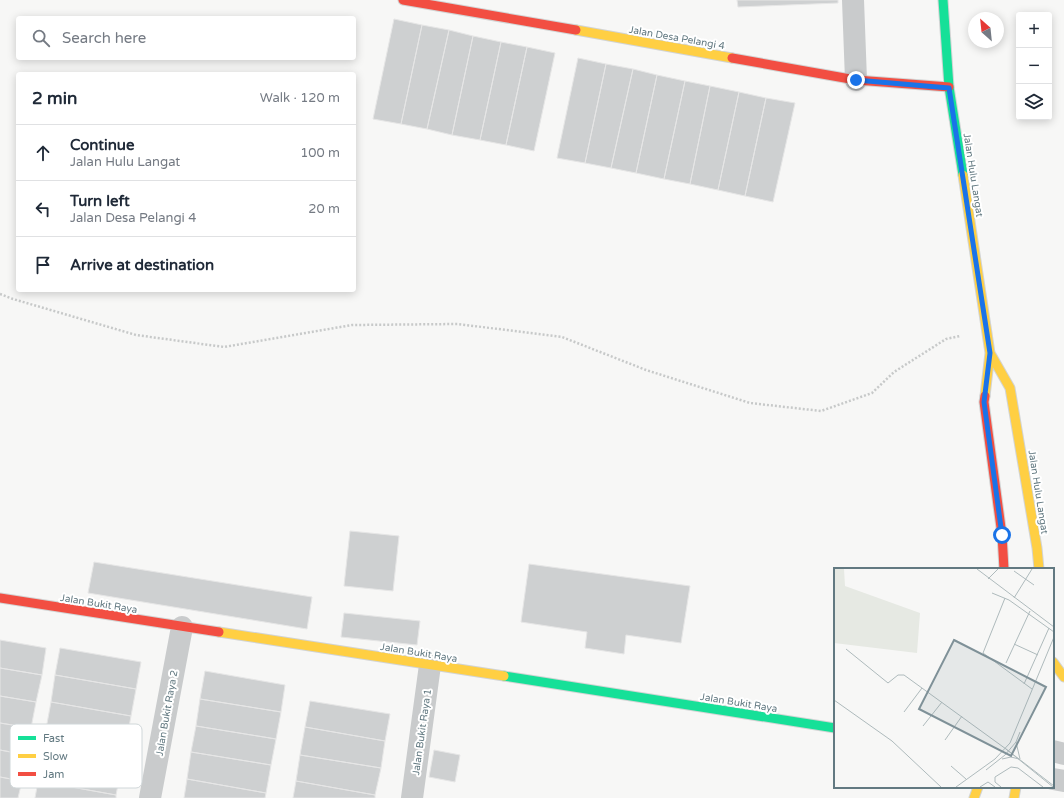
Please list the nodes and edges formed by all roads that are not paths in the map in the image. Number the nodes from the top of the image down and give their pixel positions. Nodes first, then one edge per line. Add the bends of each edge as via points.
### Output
1 (403, 0) edge
2 (852, 0) edge
3 (943, 0) edge
4 (856, 80) junction
5 (949, 88) junction
6 (990, 353) junction
7 (1004, 568) edge
8 (1039, 568) edge
9 (0, 598) edge
10 (182, 627) junction
11 (1054, 663) edge
12 (430, 665) junction
13 (1064, 677) edge
14 (834, 728) edge
15 (1054, 751) edge
16 (1064, 754) edge
17 (1054, 779) edge
18 (1064, 781) edge
19 (978, 788) edge
20 (1016, 788) edge
21 (150, 798) edge
22 (412, 798) edge
23 (974, 798) edge
24 (1014, 798) edge

1 - 4 street, Jalan Desa Pelangi 4
2 - 4 street
3 - 5 street, Jalan Hulu Langat
4 - 5 street, Jalan Desa Pelangi 4
5 - 6 street, Jalan Hulu Langat
6 - 7 street, Jalan Hulu Langat via 984,402 1002,535
6 - 8 street, Jalan Hulu Langat via 1010,388
9 - 10 street, Jalan Bukit Raya
10 - 12 street, Jalan Bukit Raya
10 - 21 street, Jalan Bukit Raya 2
11 - 13 street
12 - 14 street, Jalan Bukit Raya
12 - 22 street, Jalan Bukit Raya 1
15 - 16 street
17 - 18 street
19 - 23 street
20 - 24 street

